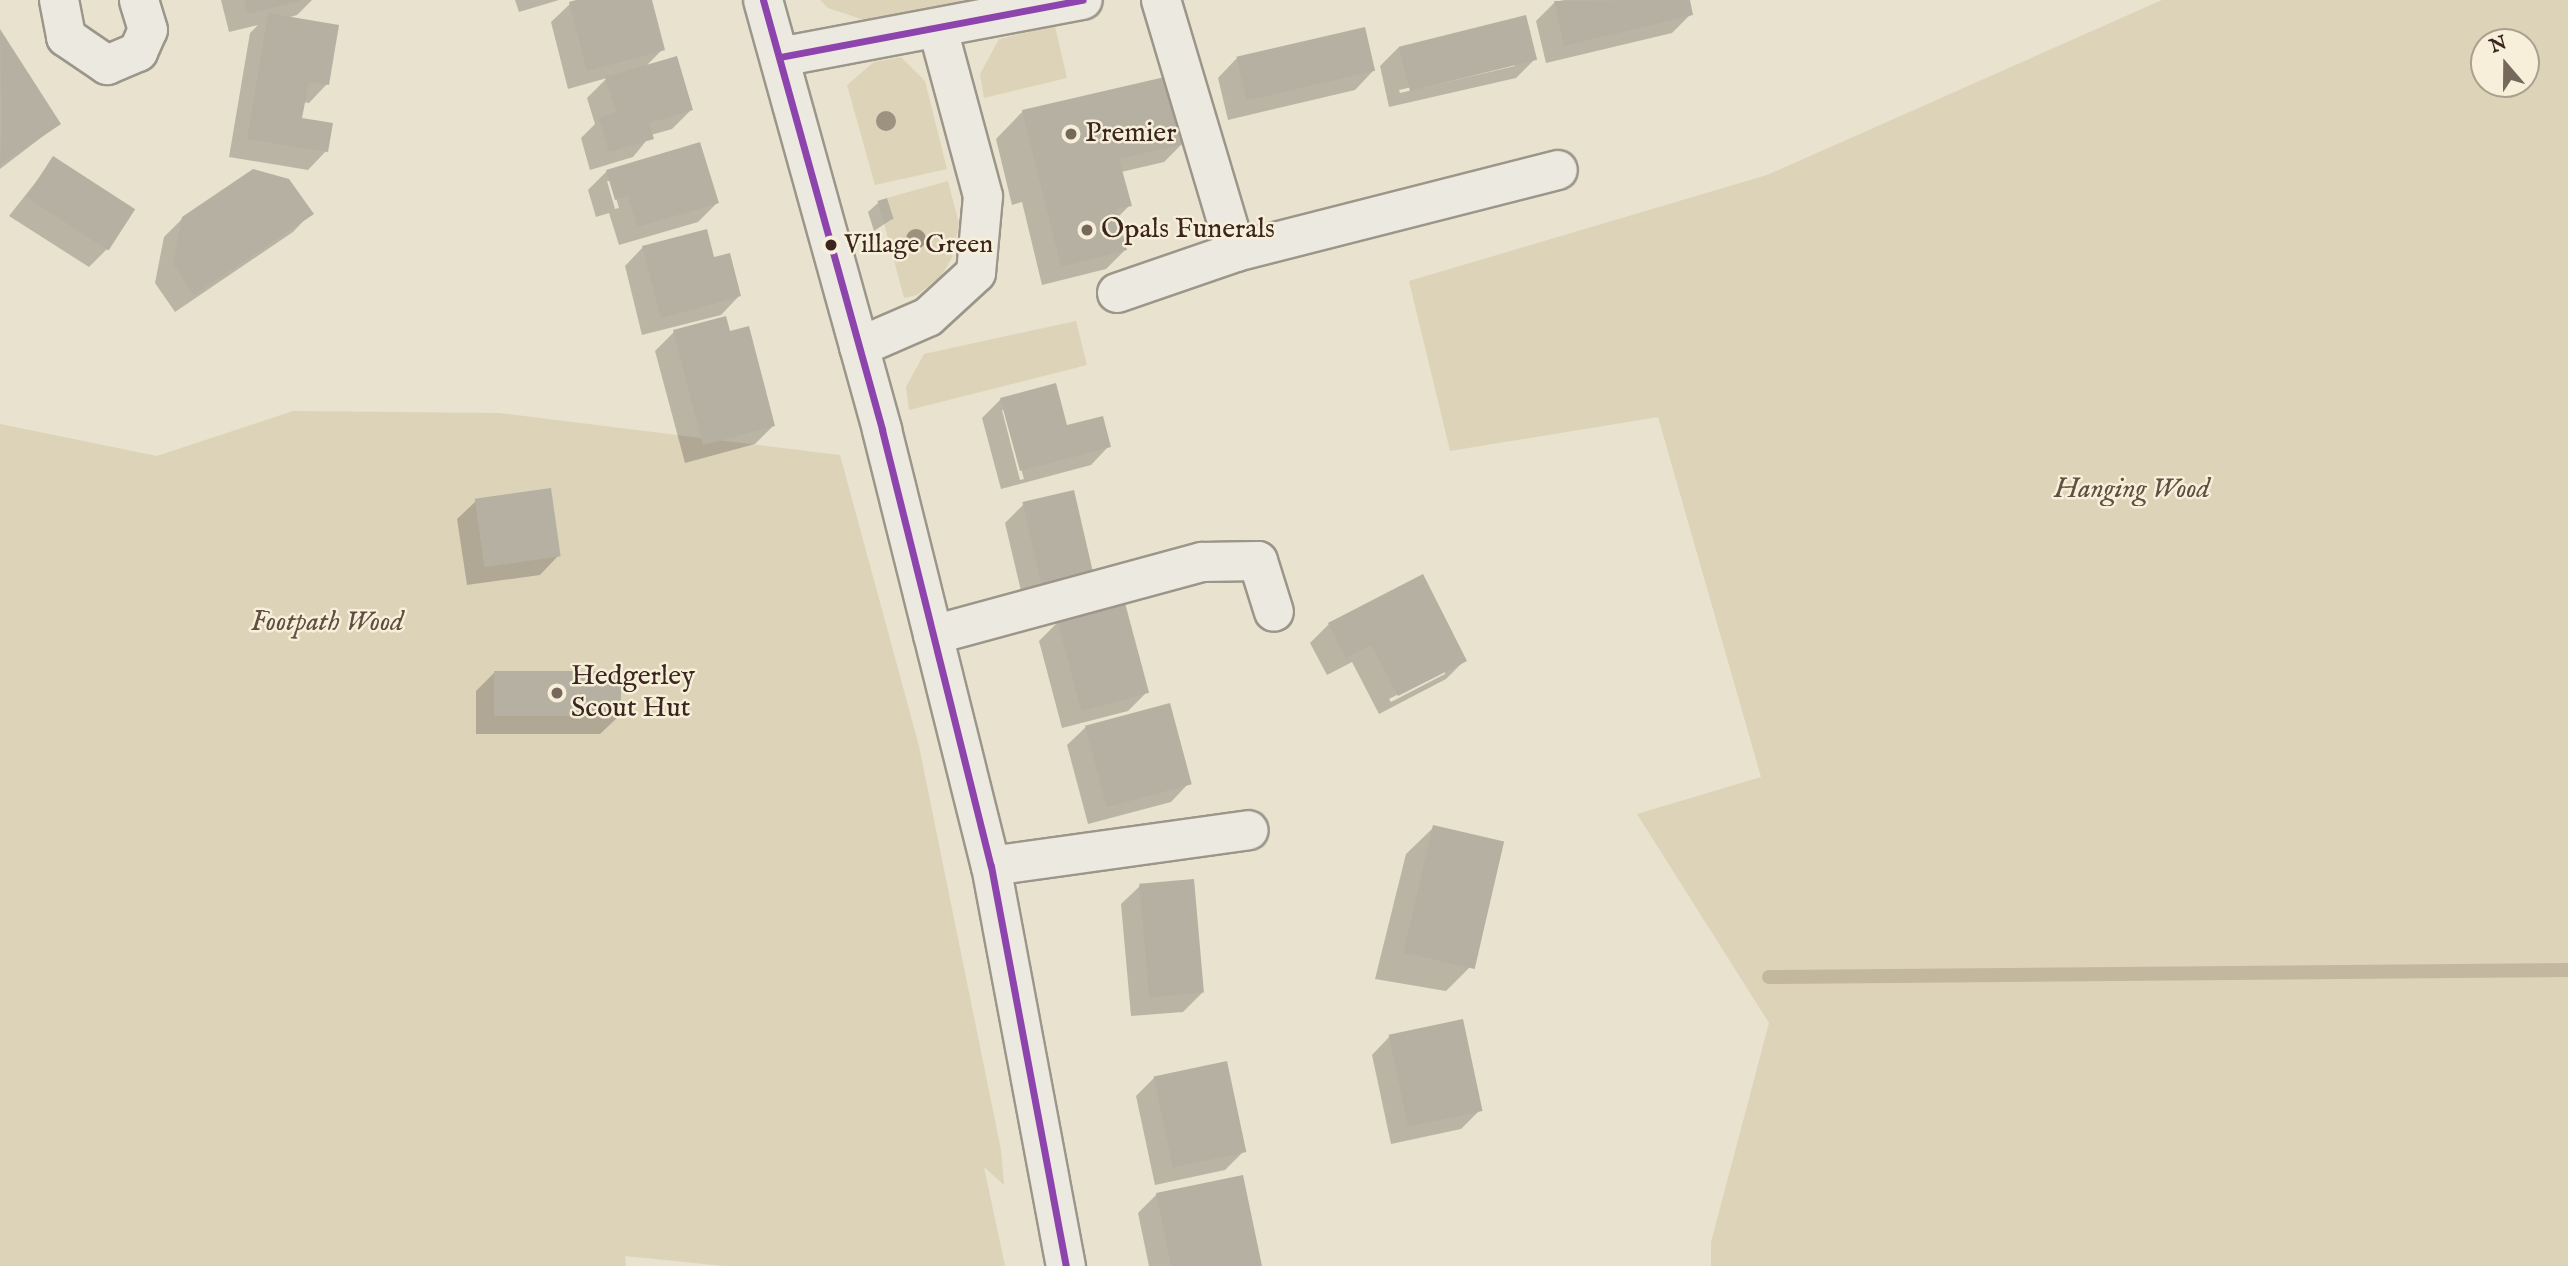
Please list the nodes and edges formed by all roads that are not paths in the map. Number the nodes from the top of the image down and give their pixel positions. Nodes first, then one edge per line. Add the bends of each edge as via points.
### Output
1 (59, 0) edge
2 (139, 0) edge
3 (763, 0) edge
4 (1083, 0) edge
5 (1161, 0) edge
6 (938, 29) junction
7 (780, 57) junction
8 (1558, 170) dead end
9 (1236, 252) junction
10 (1117, 293) dead end
11 (859, 347) junction
12 (1274, 612) dead end
13 (933, 635) junction
14 (1248, 830) dead end
15 (990, 866) junction
16 (1066, 1266) edge

1 - 2 street via 65,37 107,65 138,52 148,30
3 - 7 street
4 - 6 street
5 - 9 street
6 - 7 street
6 - 11 street via 983,195 976,274 928,317
7 - 11 street
8 - 9 street
9 - 10 street
11 - 13 street
12 - 13 street via 1258,561 1202,562
13 - 15 street
14 - 15 street
15 - 16 street

